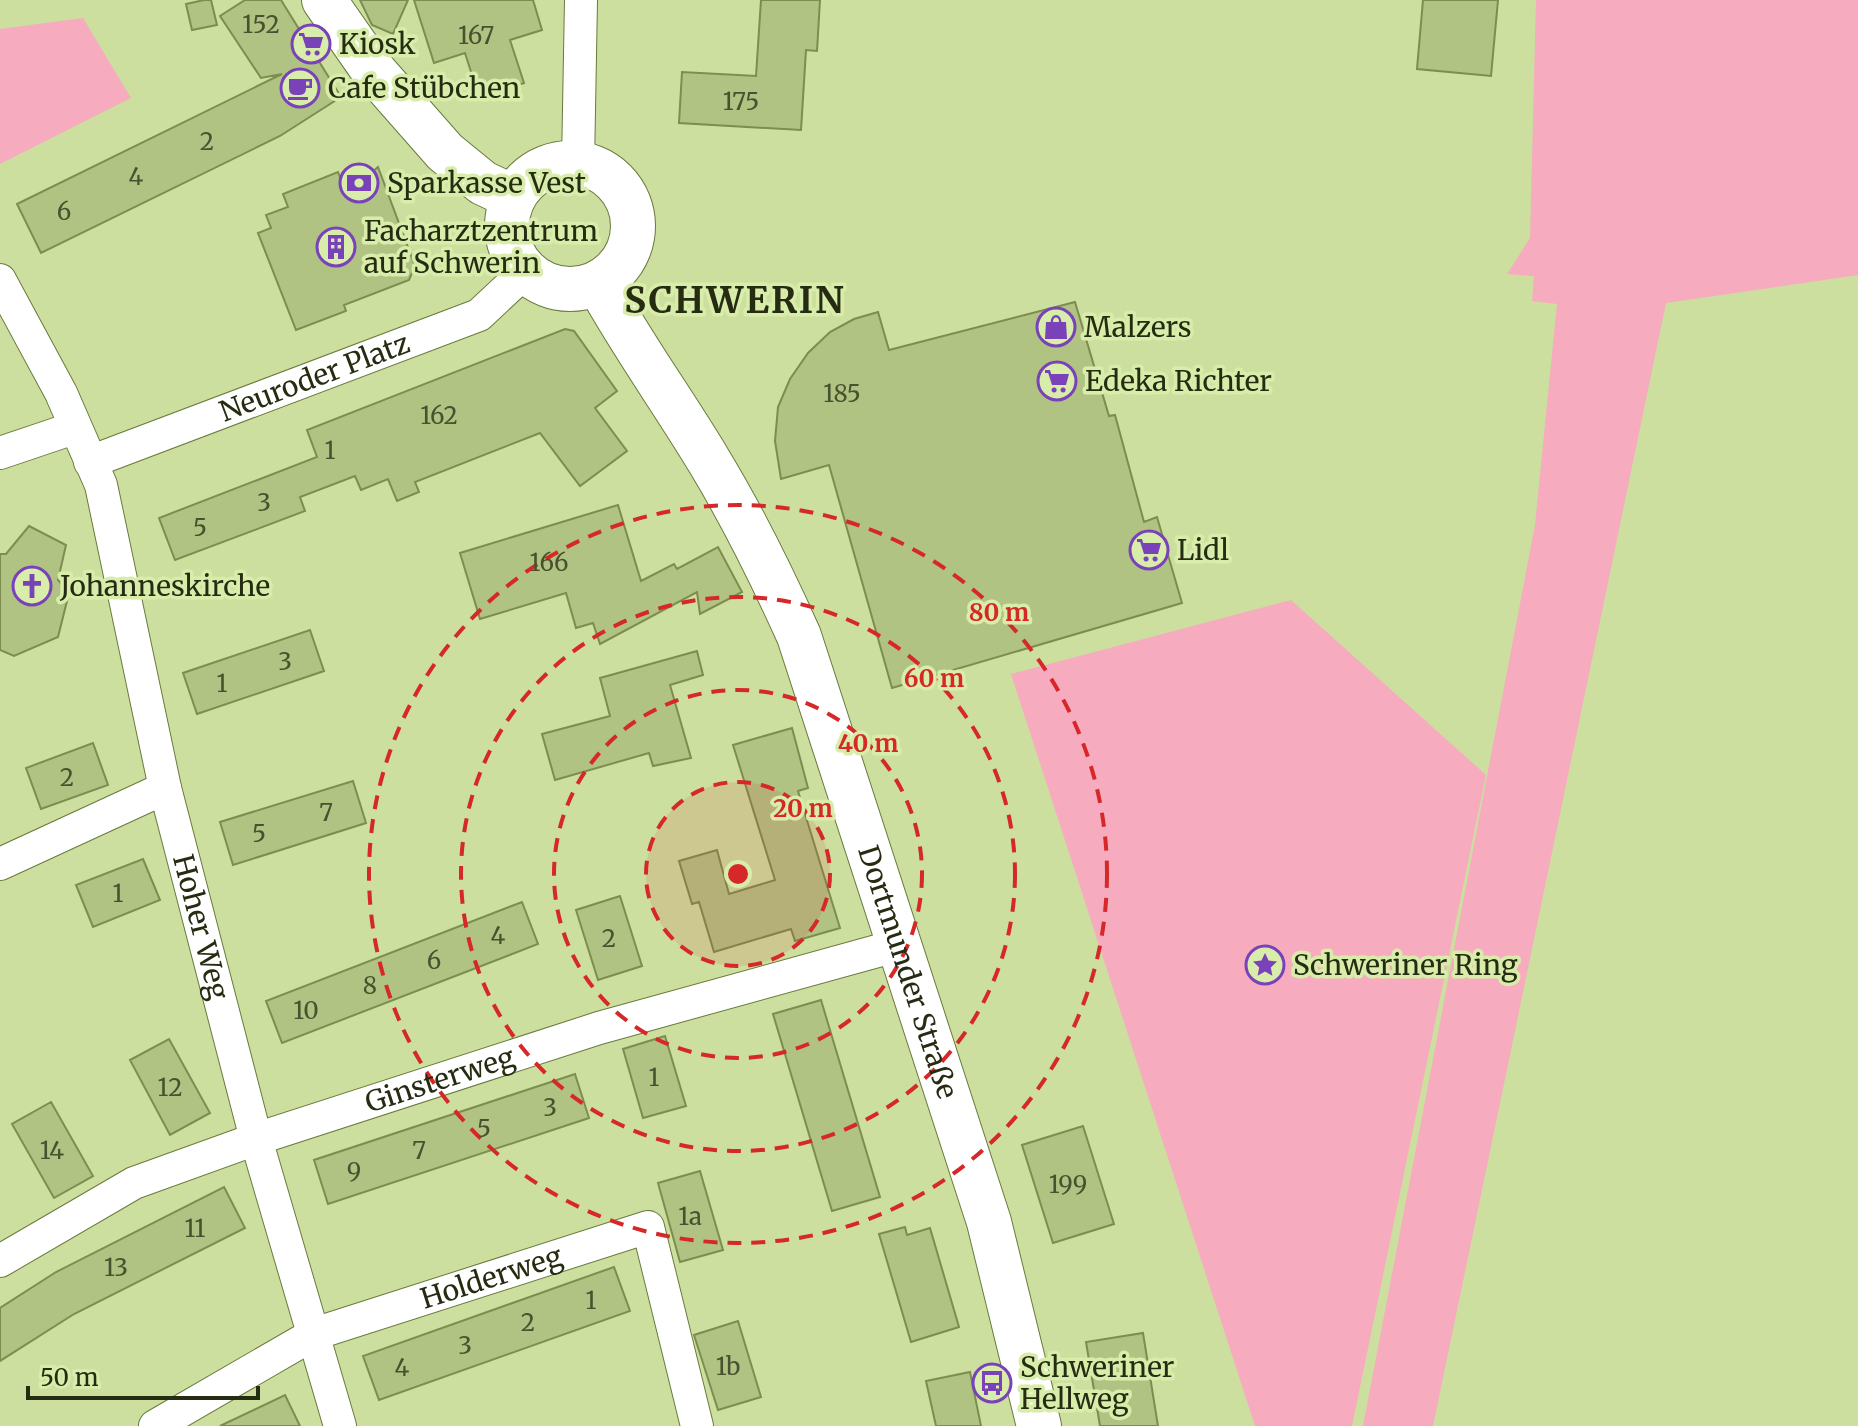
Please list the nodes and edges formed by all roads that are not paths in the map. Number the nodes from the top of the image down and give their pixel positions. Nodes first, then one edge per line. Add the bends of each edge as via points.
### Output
1 (324, 0) edge
2 (581, 0) edge
3 (578, 164) junction
4 (513, 197) junction
5 (525, 272) junction
6 (0, 280) edge
7 (598, 283) junction
8 (74, 428) junction
9 (0, 453) edge
10 (90, 462) junction
11 (165, 788) junction
12 (0, 864) edge
13 (899, 945) junction
14 (256, 1139) junction
15 (0, 1261) edge
16 (314, 1334) junction
17 (155, 1426) edge
18 (340, 1426) edge
19 (697, 1426) edge
20 (1039, 1426) edge

1 - 4 main road via 372,69 445,152 483,183
2 - 3 street
3 - 4 main road via 545,168
3 - 7 main road via 608,177 631,211 629,249
4 - 5 main road via 507,236
5 - 7 main road via 559,289
5 - 10 street, Neuroder Platz via 479,315
6 - 8 street, Hoher Weg via 61,393
7 - 13 main road, Dortmunder Straße via 709,460 799,636
8 - 9 street
8 - 10 street, Hoher Weg
10 - 11 street, Hoher Weg via 101,485
11 - 12 street
11 - 14 street, Hoher Weg
13 - 14 street, Ginsterweg via 599,1028
13 - 20 main road, Dortmunder Straße via 992,1234
14 - 15 street, Ginsterweg via 134,1183
14 - 16 street, Hoher Weg
16 - 17 street, Holderweg
16 - 18 street, Hoher Weg
16 - 19 street, Holderweg via 648,1227

